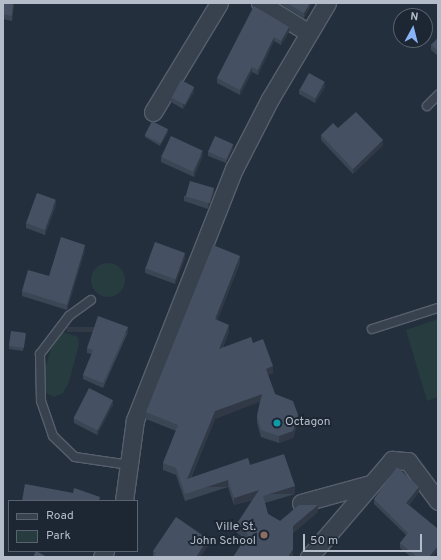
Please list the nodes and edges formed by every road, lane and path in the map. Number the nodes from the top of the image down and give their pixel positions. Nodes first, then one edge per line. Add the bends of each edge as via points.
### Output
1 (219, 3) edge
2 (260, 3) edge
3 (327, 3) edge
4 (309, 33) junction
5 (438, 94) edge
6 (427, 106) dead end
7 (153, 112) dead end
8 (91, 300) dead end
9 (438, 308) edge
10 (372, 329) dead end
11 (129, 465) junction
12 (370, 484) junction
13 (124, 500) edge
14 (438, 501) edge
15 (300, 503) edge
16 (308, 557) edge

1 - 7 street
2 - 4 street
3 - 4 street
4 - 11 street via 234,169 135,420
5 - 6 lane
8 - 11 lane via 69,316 40,354 41,401 53,436 75,457
9 - 10 lane
11 - 13 street
12 - 14 street via 399,458 408,461
12 - 15 street
12 - 16 street

